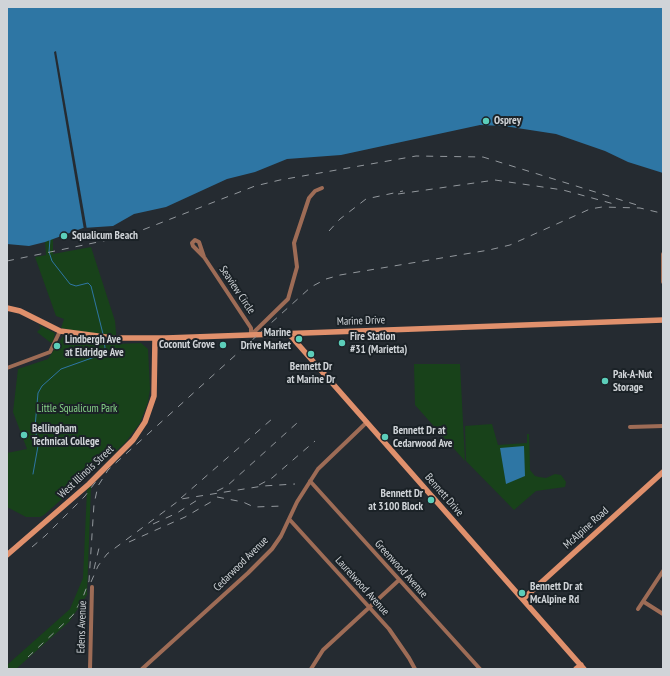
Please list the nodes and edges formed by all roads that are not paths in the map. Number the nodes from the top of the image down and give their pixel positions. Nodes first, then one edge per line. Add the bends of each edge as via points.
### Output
1 (322, 188) dead end
2 (663, 254) edge
3 (204, 257) dead end
4 (663, 282) edge
5 (7, 308) edge
6 (663, 320) edge
7 (60, 331) junction
8 (288, 334) junction
9 (251, 335) junction
10 (155, 338) junction
11 (7, 368) edge
12 (367, 422) junction
13 (663, 426) edge
14 (630, 427) dead end
15 (663, 472) edge
16 (310, 481) junction
17 (290, 520) junction
18 (7, 555) edge
19 (662, 573) edge
20 (399, 580) junction
21 (92, 587) dead end
22 (523, 599) junction
23 (644, 602) junction
24 (370, 608) junction
25 (638, 609) dead end
26 (663, 614) edge
27 (580, 668) edge
28 (90, 669) edge
29 (142, 669) edge
30 (312, 669) edge
31 (415, 669) edge
32 (480, 669) edge

1 - 9 street via 309,198 294,243 297,267 288,299
2 - 4 street
3 - 9 street, Seaview Circle via 251,328
5 - 7 main road, Marine Drive via 20,311
6 - 8 main road, Marine Drive
7 - 10 main road, Marine Drive via 77,335
7 - 11 street via 50,352
8 - 9 main road, Marine Drive
8 - 12 main road, Bennett Drive
9 - 10 main road, Marine Drive
10 - 18 main road, West Illinois Street via 154,396 145,422 133,440 89,484
12 - 16 street, Cedarwood Avenue via 318,468
12 - 22 main road, Bennett Drive
13 - 14 street
15 - 22 main road, McAlpine Road
16 - 17 street, Cedarwood Avenue
16 - 20 street, Greenwood Avenue
17 - 24 street, Laurelwood Avenue
17 - 29 street, Cedarwood Avenue via 272,549
19 - 23 street
20 - 24 street
20 - 32 street, Greenwood Avenue
21 - 28 street, Edens Avenue
22 - 27 main road, Bennett Drive
23 - 25 street
23 - 26 street
24 - 30 street via 323,650
24 - 31 street, Laurelwood Avenue via 403,648

